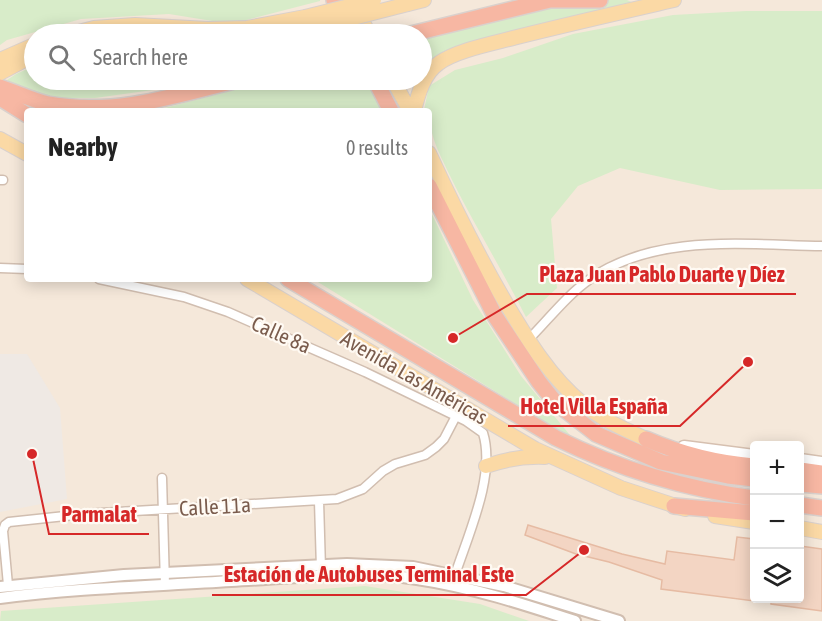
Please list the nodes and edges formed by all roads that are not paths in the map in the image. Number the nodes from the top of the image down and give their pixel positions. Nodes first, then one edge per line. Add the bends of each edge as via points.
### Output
1 (334, 0) edge
2 (351, 0) edge
3 (374, 0) edge
4 (424, 0) edge
5 (600, 0) edge
6 (674, 0) edge
7 (307, 23) junction
8 (295, 24) edge
9 (347, 24) edge
10 (364, 24) edge
11 (432, 29) edge
12 (24, 53) edge
13 (24, 60) edge
14 (432, 70) edge
15 (0, 73) edge
16 (24, 88) edge
17 (27, 90) edge
18 (200, 90) edge
19 (380, 90) edge
20 (399, 90) edge
21 (420, 90) edge
22 (0, 98) edge
23 (91, 108) edge
24 (91, 108) edge
25 (389, 108) edge
26 (410, 108) edge
27 (413, 108) edge
28 (24, 113) edge
29 (0, 139) edge
30 (24, 152) edge
31 (432, 159) edge
32 (432, 192) edge
33 (822, 246) edge
34 (0, 268) edge
35 (24, 269) edge
36 (113, 282) edge
37 (252, 282) edge
38 (293, 282) edge
39 (528, 340) junction
40 (456, 416) junction
41 (486, 428) junction
42 (646, 439) junction
43 (750, 455) edge
44 (553, 457) junction
45 (804, 461) edge
46 (822, 463) edge
47 (750, 465) edge
48 (486, 466) junction
49 (804, 471) edge
50 (822, 473) edge
51 (162, 478) dead end
52 (750, 479) edge
53 (804, 484) edge
54 (822, 486) edge
55 (750, 497) edge
56 (319, 501) junction
57 (674, 506) junction
58 (804, 506) edge
59 (822, 508) edge
60 (163, 510) junction
61 (750, 513) edge
62 (804, 516) edge
63 (822, 517) edge
64 (750, 521) edge
65 (804, 529) edge
66 (822, 532) edge
67 (321, 571) junction
68 (455, 575) junction
69 (165, 580) junction
70 (4, 586) edge
71 (0, 598) edge
72 (575, 621) edge
73 (619, 621) edge

1 - 9 highway
2 - 10 main road
3 - 7 main road, bridge
4 - 7 main road, bridge
5 - 11 highway via 550,0
6 - 14 main road via 488,45 448,58
7 - 8 main road
12 - 15 main road
13 - 15 main road
15 - 16 highway
17 - 23 highway via 47,103
18 - 24 highway via 146,104
19 - 25 highway
20 - 26 main road
21 - 27 main road
22 - 28 highway
29 - 30 main road
31 - 39 main road via 484,267
32 - 52 highway via 495,316 555,402 597,434 661,462
33 - 39 street via 706,245 650,252 590,279 558,306
34 - 35 street
36 - 40 street, Calle 8a via 184,297 228,312
37 - 41 main road, Avenida Las Américas
38 - 55 highway via 592,456 657,479
39 - 42 main road via 583,404
40 - 41 street, Calle 8a
40 - 56 street, Calle 11a via 444,438 425,455 395,464 363,489 347,496
41 - 44 main road, Avenida Las Américas
41 - 48 street
42 - 43 main road
42 - 47 highway via 677,452
44 - 48 main road via 507,458
44 - 57 main road, Avenida Las Américas via 621,488
45 - 46 main road
48 - 68 street
49 - 50 highway
51 - 60 street
53 - 54 highway
56 - 60 street, Calle 11a
56 - 67 street
57 - 61 highway
57 - 64 main road, Avenida Las Américas
58 - 59 highway
60 - 69 street
60 - 70 street, Calle 11a via 9,522 3,531
62 - 63 highway
65 - 66 main road
67 - 68 street via 347,564 413,567
67 - 69 street
67 - 72 street via 443,584
68 - 73 street
69 - 70 street via 124,576
69 - 71 street

